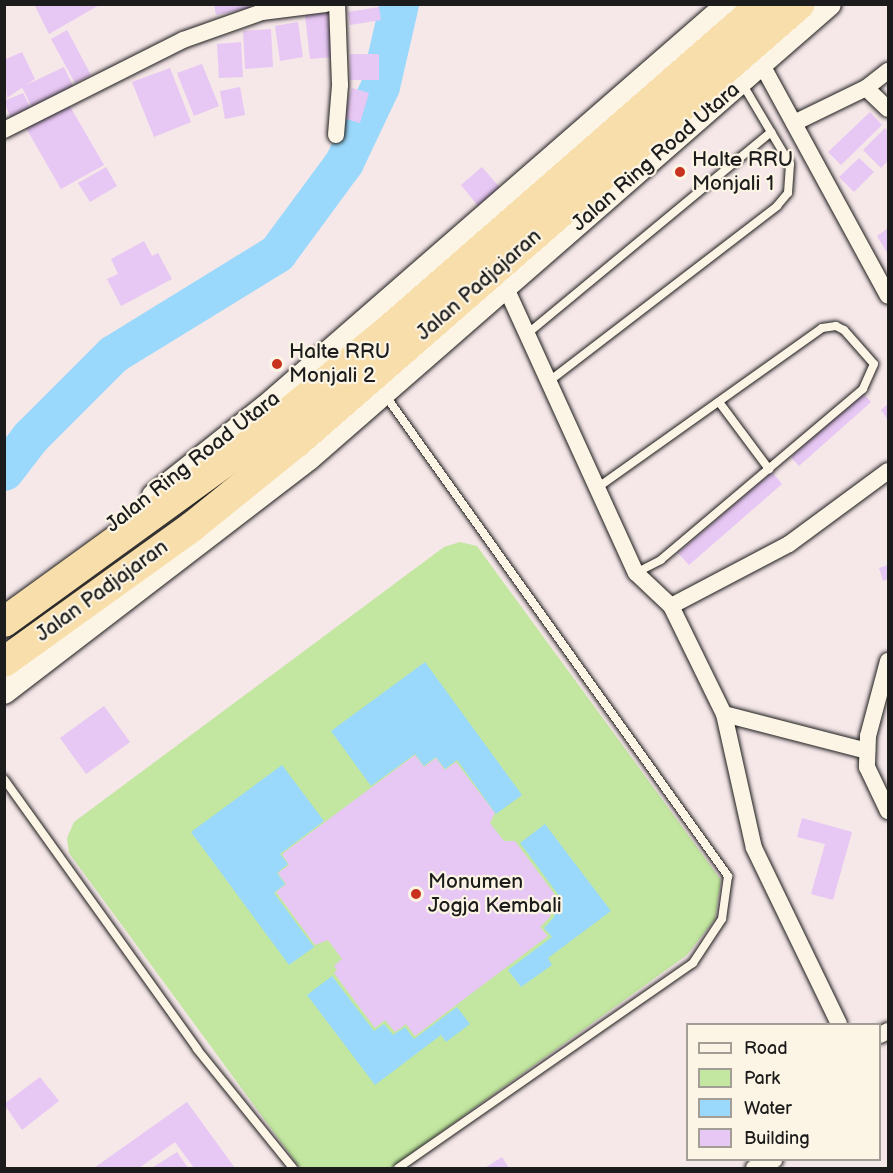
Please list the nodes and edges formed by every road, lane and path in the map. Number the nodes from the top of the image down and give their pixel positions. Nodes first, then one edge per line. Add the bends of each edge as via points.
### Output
1 (325, 4) edge
2 (337, 4) edge
3 (729, 4) edge
4 (762, 4) edge
5 (800, 4) edge
6 (830, 4) edge
7 (762, 63) junction
8 (888, 72) edge
9 (741, 82) junction
10 (866, 88) junction
11 (888, 109) edge
12 (794, 123) junction
13 (4, 130) edge
14 (771, 132) junction
15 (336, 135) dead end
16 (506, 288) junction
17 (888, 296) edge
18 (386, 317) junction
19 (527, 334) junction
20 (548, 382) junction
21 (378, 385) junction
22 (719, 402) junction
23 (769, 469) junction
24 (888, 471) edge
25 (597, 488) junction
26 (636, 573) junction
27 (4, 605) edge
28 (671, 606) junction
29 (4, 622) edge
30 (888, 661) edge
31 (4, 662) edge
32 (4, 692) edge
33 (724, 714) junction
34 (867, 751) junction
35 (4, 779) edge
36 (888, 811) edge
37 (839, 1023) edge
38 (772, 1161) edge
39 (293, 1168) edge
40 (398, 1168) edge
41 (754, 1168) edge

1 - 13 street via 262,12 183,40 93,89
2 - 15 street via 340,85
3 - 18 street, Jalan Ring Road Utara
4 - 18 highway, Jalan Padjajaran
5 - 21 highway, Jalan Padjajaran
6 - 7 street, Jalan Ring Road Utara
7 - 9 street, Jalan Ring Road Utara
7 - 12 street
8 - 10 street
9 - 14 lane
9 - 16 street, Jalan Ring Road Utara
10 - 11 street
10 - 12 street
12 - 17 street
14 - 19 lane
14 - 20 lane via 790,164 788,193 777,206
16 - 19 street
16 - 21 street, Jalan Ring Road Utara
18 - 27 street, Jalan Ring Road Utara via 171,483
18 - 29 highway, Jalan Padjajaran via 250,444
19 - 20 street
20 - 25 street
21 - 31 highway, Jalan Padjajaran via 193,526
21 - 32 street, Jalan Ring Road Utara via 309,458
21 - 40 lane via 728,876 722,919 693,963
22 - 23 lane
22 - 23 lane via 822,328 836,326 865,350 874,364 862,389
22 - 25 lane
23 - 26 lane via 661,560
24 - 28 street via 789,544
25 - 26 street
26 - 28 street
28 - 33 street
30 - 34 street
33 - 34 street
33 - 37 street via 754,848
34 - 36 street via 867,766
35 - 39 lane via 197,1049
38 - 41 street

